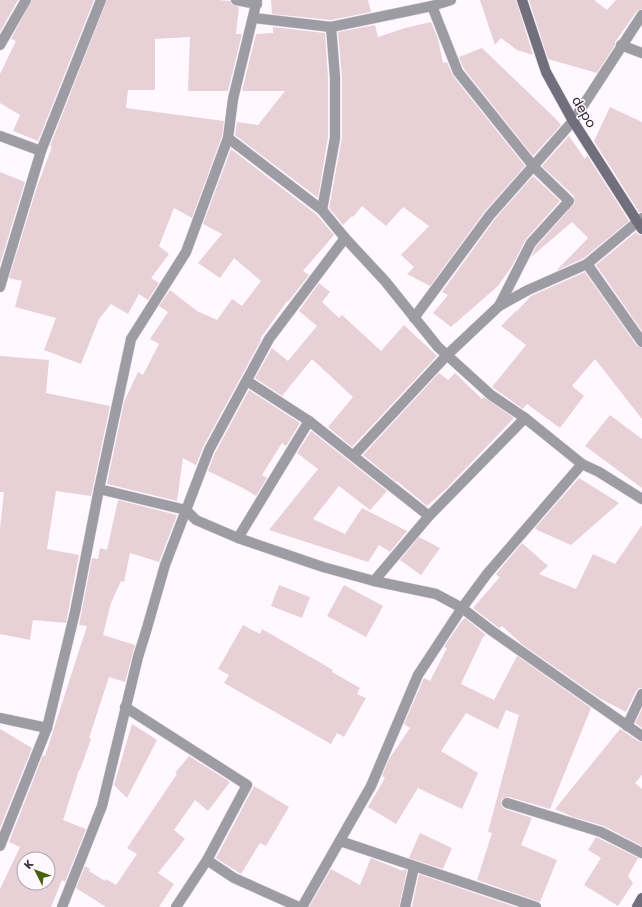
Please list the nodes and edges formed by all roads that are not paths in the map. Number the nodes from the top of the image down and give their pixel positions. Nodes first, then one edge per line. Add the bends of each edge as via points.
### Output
1 (26, 0) edge
2 (101, 0) edge
3 (236, 0) edge
4 (451, 0) edge
5 (522, 0) edge
6 (257, 2) edge
7 (432, 6) junction
8 (642, 15) edge
9 (254, 18) junction
10 (330, 27) junction
11 (0, 45) edge
12 (621, 45) junction
13 (642, 52) edge
14 (573, 121) junction
15 (0, 136) edge
16 (228, 138) junction
17 (41, 150) junction
18 (534, 167) junction
19 (322, 210) junction
20 (640, 223) edge
21 (345, 238) junction
22 (587, 264) junction
23 (0, 287) edge
24 (499, 306) junction
25 (414, 318) junction
26 (642, 342) edge
27 (447, 355) junction
28 (247, 381) junction
29 (525, 418) junction
30 (309, 421) junction
31 (354, 455) junction
32 (582, 464) junction
33 (99, 489) junction
34 (641, 498) edge
35 (186, 510) junction
36 (429, 516) junction
37 (238, 538) junction
38 (374, 581) junction
39 (462, 608) junction
40 (642, 694) edge
41 (125, 707) junction
42 (0, 718) edge
43 (627, 726) junction
44 (47, 728) junction
45 (642, 736) edge
46 (507, 803) dead end
47 (340, 841) junction
48 (0, 846) edge
49 (642, 853) edge
50 (207, 860) junction
51 (414, 867) junction
52 (642, 898) edge
53 (62, 907) edge
54 (176, 907) edge
55 (300, 907) edge
56 (405, 907) edge
57 (536, 907) edge
58 (637, 907) edge

1 - 11 street
2 - 17 street
3 - 6 street
4 - 7 street
5 - 14 street, depo via 546,72
6 - 9 street
7 - 10 street
7 - 18 street via 458,72
8 - 12 street
9 - 10 street
9 - 16 street via 233,99
10 - 19 street via 335,77 335,138
12 - 13 street
12 - 14 street
14 - 18 street
14 - 20 street, depo
15 - 17 street
16 - 19 street
16 - 33 street via 186,252 131,339
17 - 23 street
18 - 24 street via 569,201 531,243
18 - 25 street via 490,215
19 - 21 street
20 - 22 street
21 - 25 street via 385,281
21 - 28 street via 269,339
22 - 24 street
22 - 26 street
24 - 27 street
25 - 27 street
27 - 29 street via 491,395
27 - 31 street
28 - 30 street
28 - 35 street via 209,450
29 - 32 street
29 - 36 street
30 - 31 street
30 - 37 street
31 - 36 street
32 - 34 street
32 - 39 street via 487,574
33 - 35 street
33 - 44 street via 75,612
35 - 37 street via 196,520
35 - 41 street via 165,565
36 - 38 street
37 - 38 street via 323,567
38 - 39 street via 436,594
39 - 43 street
39 - 47 street via 418,675 371,786
40 - 43 street
41 - 50 street via 247,785
41 - 53 street via 102,806
42 - 44 street
43 - 45 street
44 - 48 street
46 - 49 street via 601,832
47 - 51 street
47 - 55 street
50 - 54 street
50 - 55 street via 234,878
51 - 56 street
51 - 57 street
52 - 58 street

